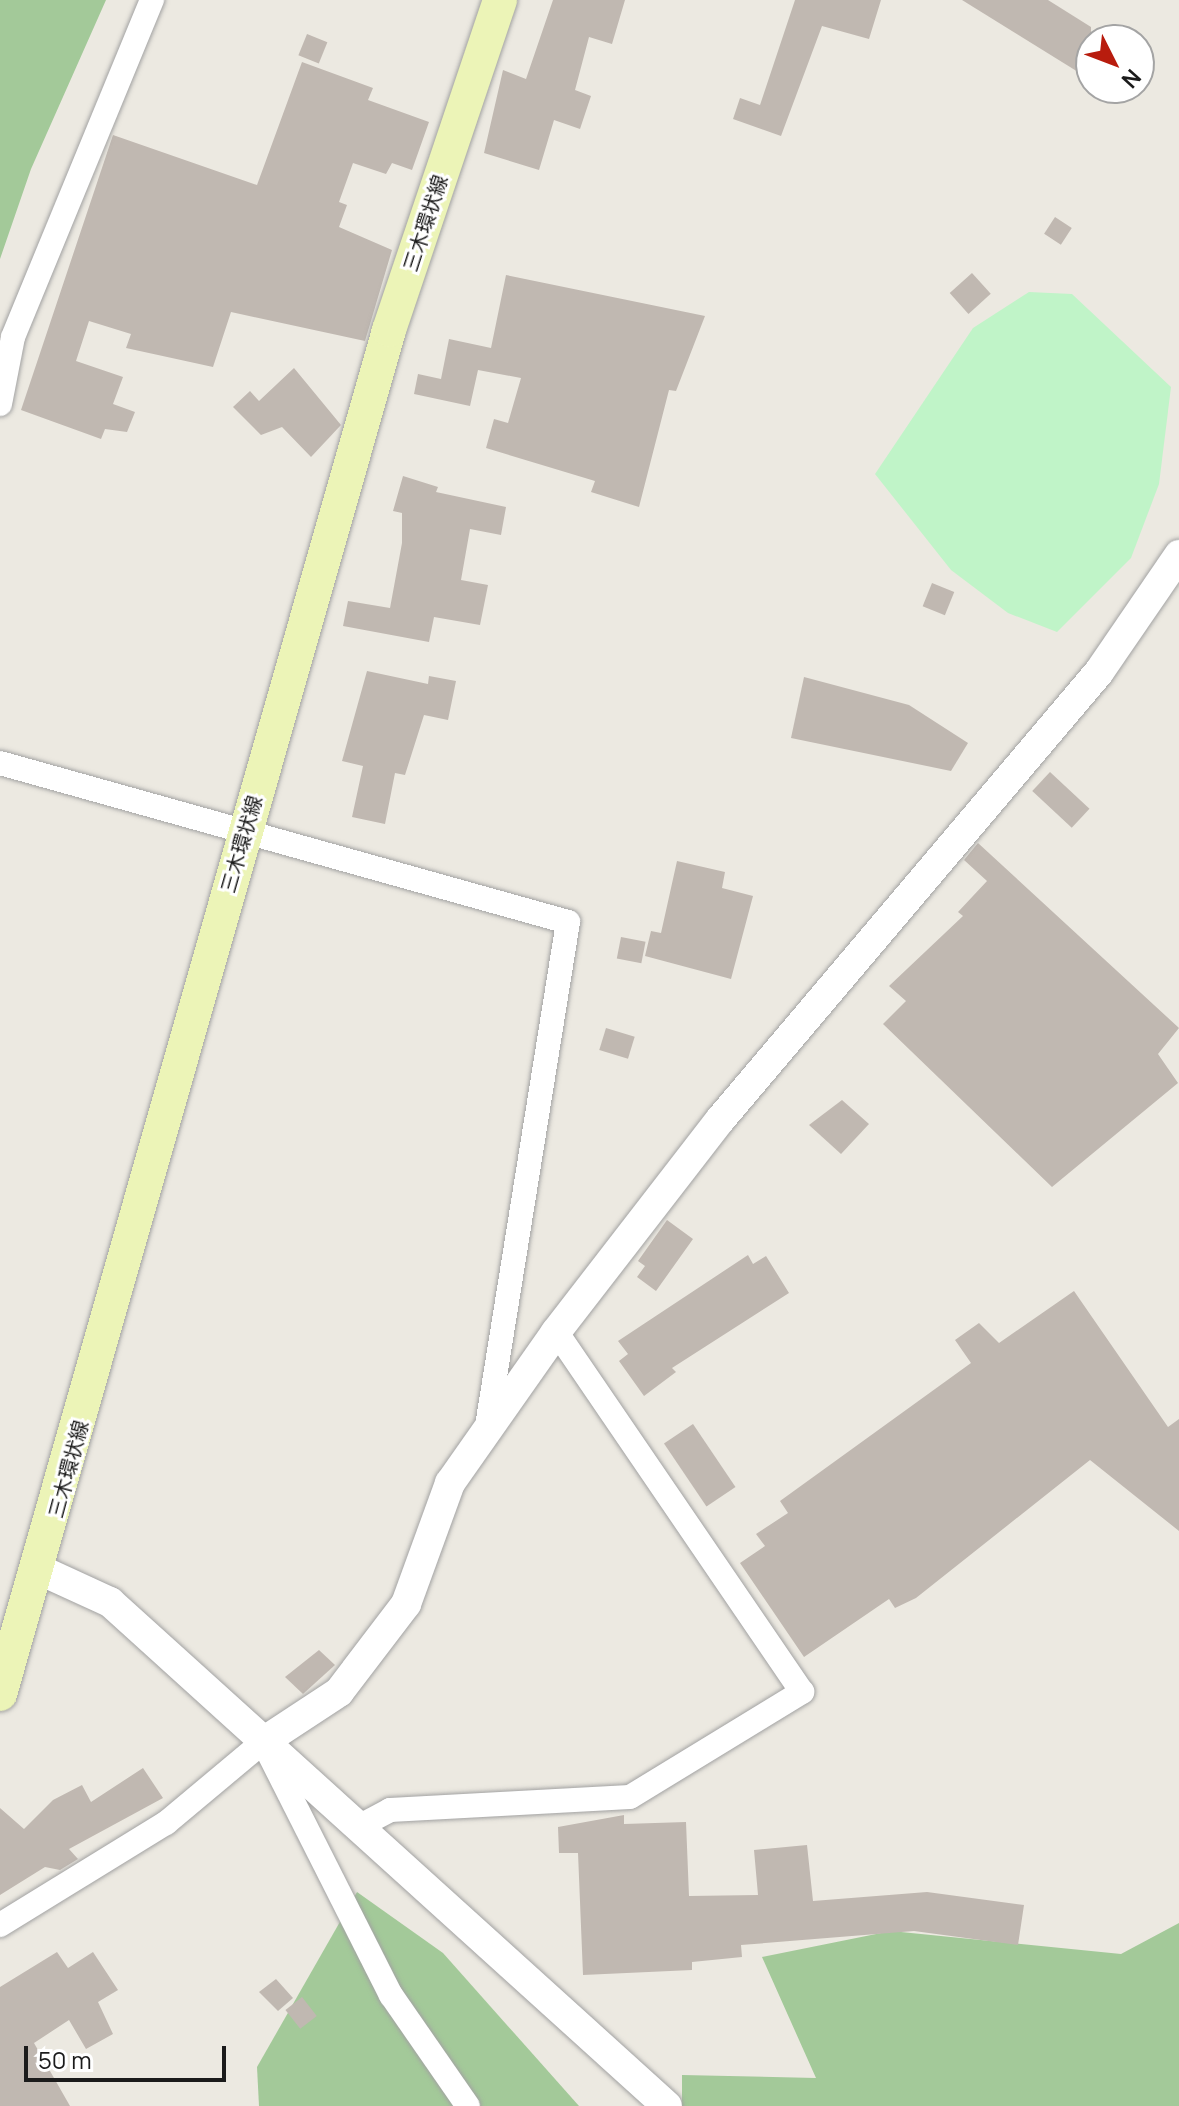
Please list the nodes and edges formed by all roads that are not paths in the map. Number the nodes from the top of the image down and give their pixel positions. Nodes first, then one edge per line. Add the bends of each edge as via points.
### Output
1 (152, 0) edge
2 (500, 0) edge
3 (0, 404) edge
4 (1179, 555) edge
5 (0, 763) edge
6 (245, 826) junction
7 (556, 1332) junction
8 (487, 1426) junction
9 (40, 1570) junction
10 (0, 1694) edge
11 (263, 1742) junction
12 (360, 1826) junction
13 (0, 1925) edge
14 (468, 2106) edge
15 (667, 2106) edge

1 - 3 street via 13,337
2 - 6 main road, 三木環状線 via 389,330
4 - 7 street via 1099,672 720,1120
5 - 6 street
6 - 8 street via 568,922
6 - 9 main road, 三木環状線
7 - 8 street
7 - 12 street via 802,1692 630,1797 390,1810
8 - 11 street via 450,1483 406,1604 339,1692
9 - 10 main road, 三木環状線
9 - 11 street via 110,1602
11 - 12 street
11 - 13 street via 166,1823
11 - 14 street via 391,1995
12 - 15 street

